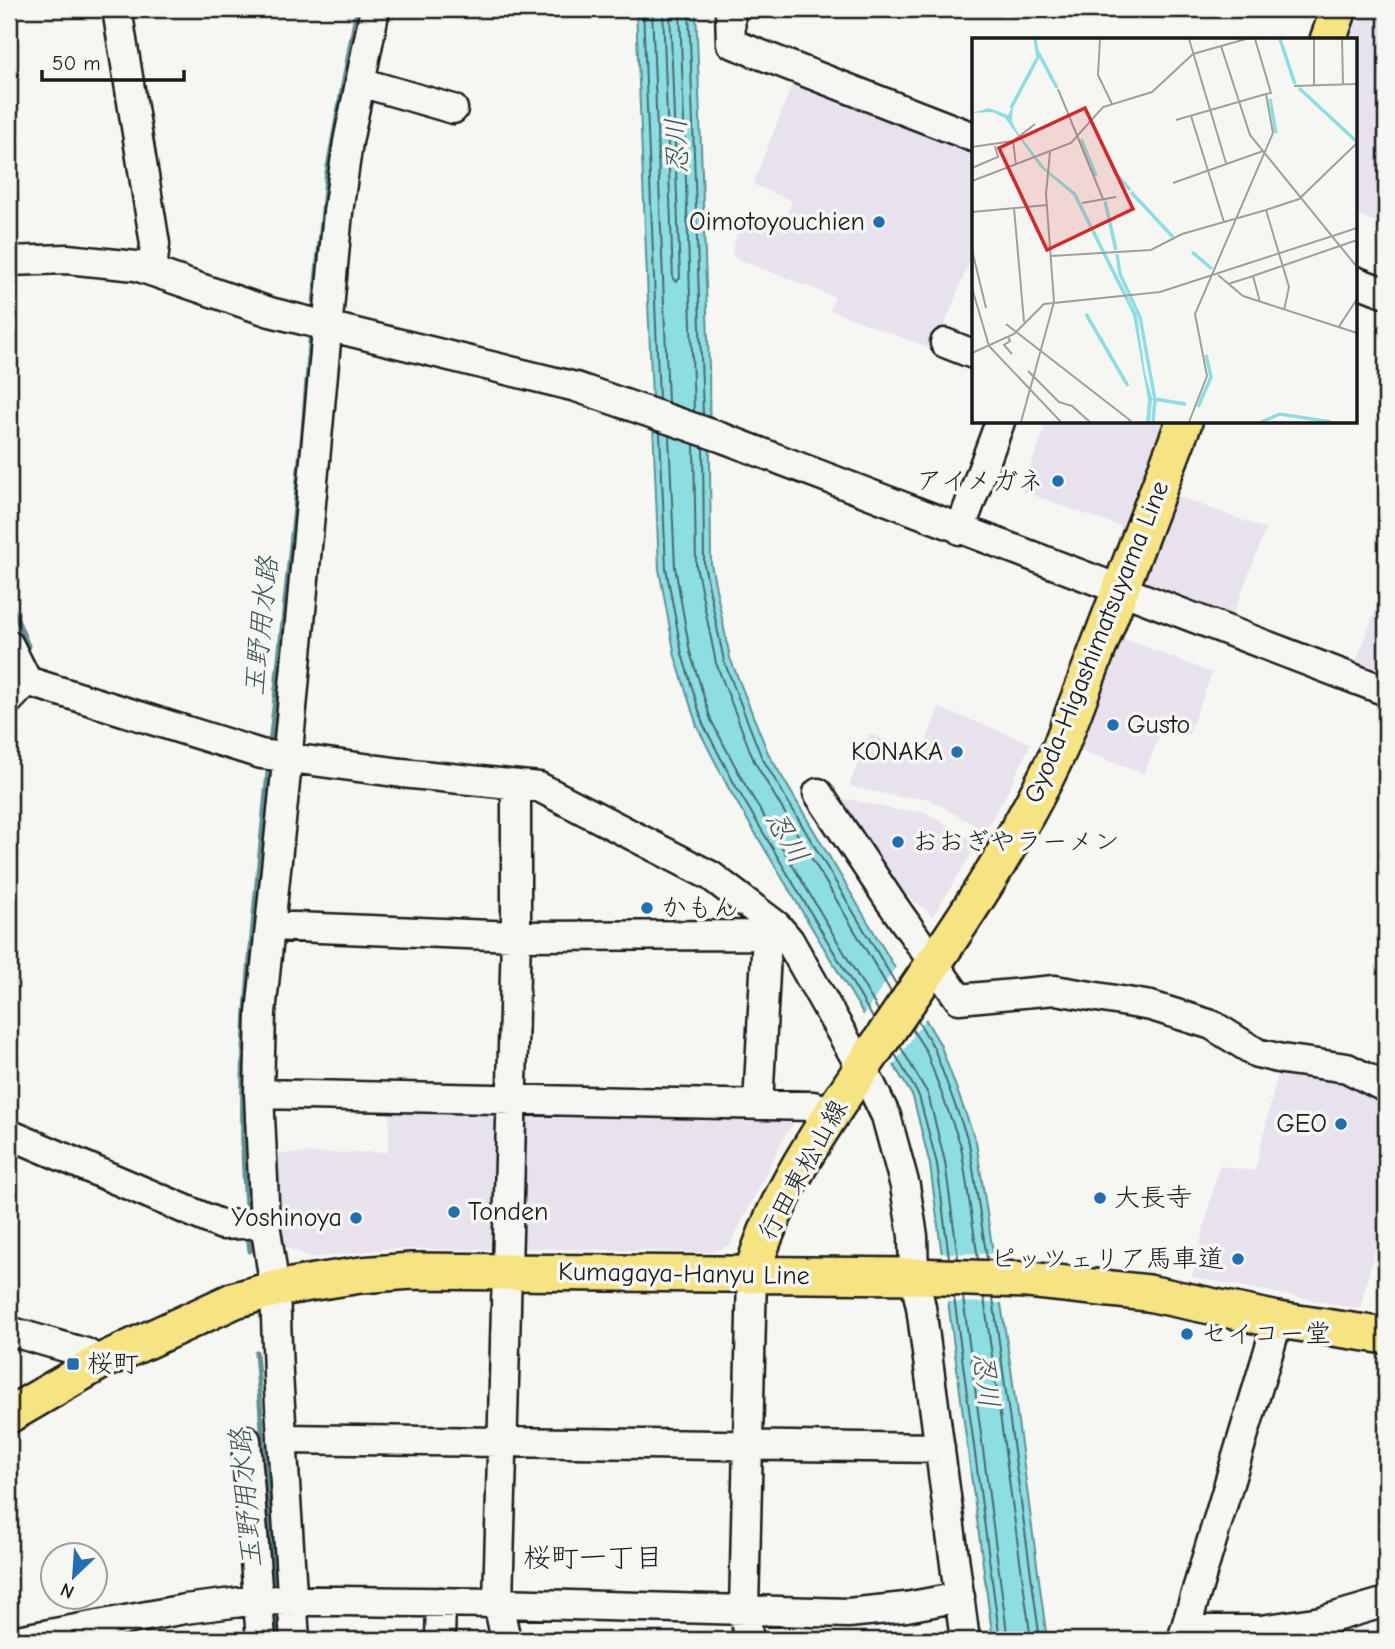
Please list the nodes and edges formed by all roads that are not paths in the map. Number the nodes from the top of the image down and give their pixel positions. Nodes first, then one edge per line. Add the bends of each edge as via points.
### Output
1 (117, 9) edge
2 (375, 9) edge
3 (730, 9) edge
4 (1339, 9) edge
5 (1329, 38) edge
6 (360, 82) junction
7 (453, 108) dead end
8 (972, 137) edge
9 (9, 261) edge
10 (152, 270) junction
11 (1356, 281) edge
12 (1386, 293) edge
13 (318, 324) junction
14 (946, 343) dead end
15 (972, 354) edge
16 (999, 424) edge
17 (1183, 424) edge
18 (960, 530) junction
19 (1121, 589) junction
20 (9, 645) edge
21 (18, 691) edge
22 (1386, 691) edge
23 (275, 756) junction
24 (516, 785) junction
25 (818, 793) dead end
26 (271, 926) junction
27 (772, 931) junction
28 (516, 936) junction
29 (930, 969) junction
30 (864, 1065) junction
31 (1386, 1088) edge
32 (259, 1094) junction
33 (510, 1098) junction
34 (758, 1105) junction
35 (832, 1111) junction
36 (9, 1134) edge
37 (254, 1224) junction
38 (506, 1272) junction
39 (752, 1275) junction
40 (920, 1277) junction
41 (275, 1289) junction
42 (1278, 1320) junction
43 (9, 1331) edge
44 (1386, 1336) edge
45 (100, 1362) junction
46 (9, 1415) edge
47 (282, 1439) junction
48 (246, 1440) dead end
49 (502, 1442) junction
50 (748, 1444) junction
51 (940, 1448) junction
52 (960, 1597) junction
53 (275, 1600) junction
54 (441, 1602) junction
55 (1386, 1602) edge
56 (498, 1603) junction
57 (744, 1609) junction
58 (1184, 1635) edge
59 (17, 1640) edge
60 (261, 1640) edge
61 (295, 1640) edge
62 (440, 1640) edge
63 (506, 1640) edge
64 (749, 1640) edge
65 (965, 1640) edge

1 - 10 street via 155,244
2 - 6 street
3 - 8 street via 731,43
4 - 5 main road
6 - 7 street
6 - 13 street
9 - 10 street via 101,260
10 - 13 street via 237,302
11 - 12 street
13 - 18 street via 576,387 723,438
13 - 23 street
14 - 15 street
16 - 18 street
17 - 19 main road, Gyoda-Higashimatsuyama Line
18 - 19 street
19 - 22 street
19 - 29 main road, Gyoda-Higashimatsuyama Line via 1042,788 984,889
20 - 21 street
21 - 23 street
23 - 24 street
23 - 26 street
24 - 27 street via 538,787 711,876
24 - 28 street
25 - 29 street
26 - 28 street
26 - 32 street via 261,1013
27 - 28 street
27 - 30 street via 789,940
27 - 34 street
28 - 33 street
29 - 30 main road, Gyoda-Higashimatsuyama Line
29 - 31 street via 959,999 1055,990 1151,1006 1212,1025 1257,1053 1347,1068
30 - 35 main road, 行田東松山線
30 - 40 street via 886,1116 905,1186
32 - 33 street
32 - 37 street
33 - 34 street
33 - 38 street
34 - 35 street
35 - 39 main road, 行田東松山線 via 775,1213
36 - 37 street via 222,1225
37 - 41 street
38 - 39 main road, Kumagaya-Hanyu Line
38 - 41 main road, Kumagaya-Hanyu Line via 411,1271
38 - 49 street
39 - 40 main road, Kumagaya-Hanyu Line
39 - 50 street
40 - 42 main road, Kumagaya-Hanyu Line via 1020,1280 1147,1293
40 - 51 street
41 - 45 main road, Kumagaya-Hanyu Line via 235,1300
41 - 47 street
42 - 44 main road, Kumagaya-Hanyu Line
42 - 58 street
43 - 45 street via 86,1353
45 - 46 main road, Kumagaya-Hanyu Line
47 - 49 street
47 - 53 street
48 - 53 street
49 - 50 street
49 - 56 street
50 - 51 street
50 - 57 street
51 - 52 street
52 - 57 street via 870,1612
52 - 65 street
53 - 54 street
53 - 59 street via 185,1609
53 - 60 street
53 - 61 street
54 - 56 street
54 - 62 street
55 - 58 street via 1321,1621
56 - 57 street
56 - 63 street
57 - 64 street

